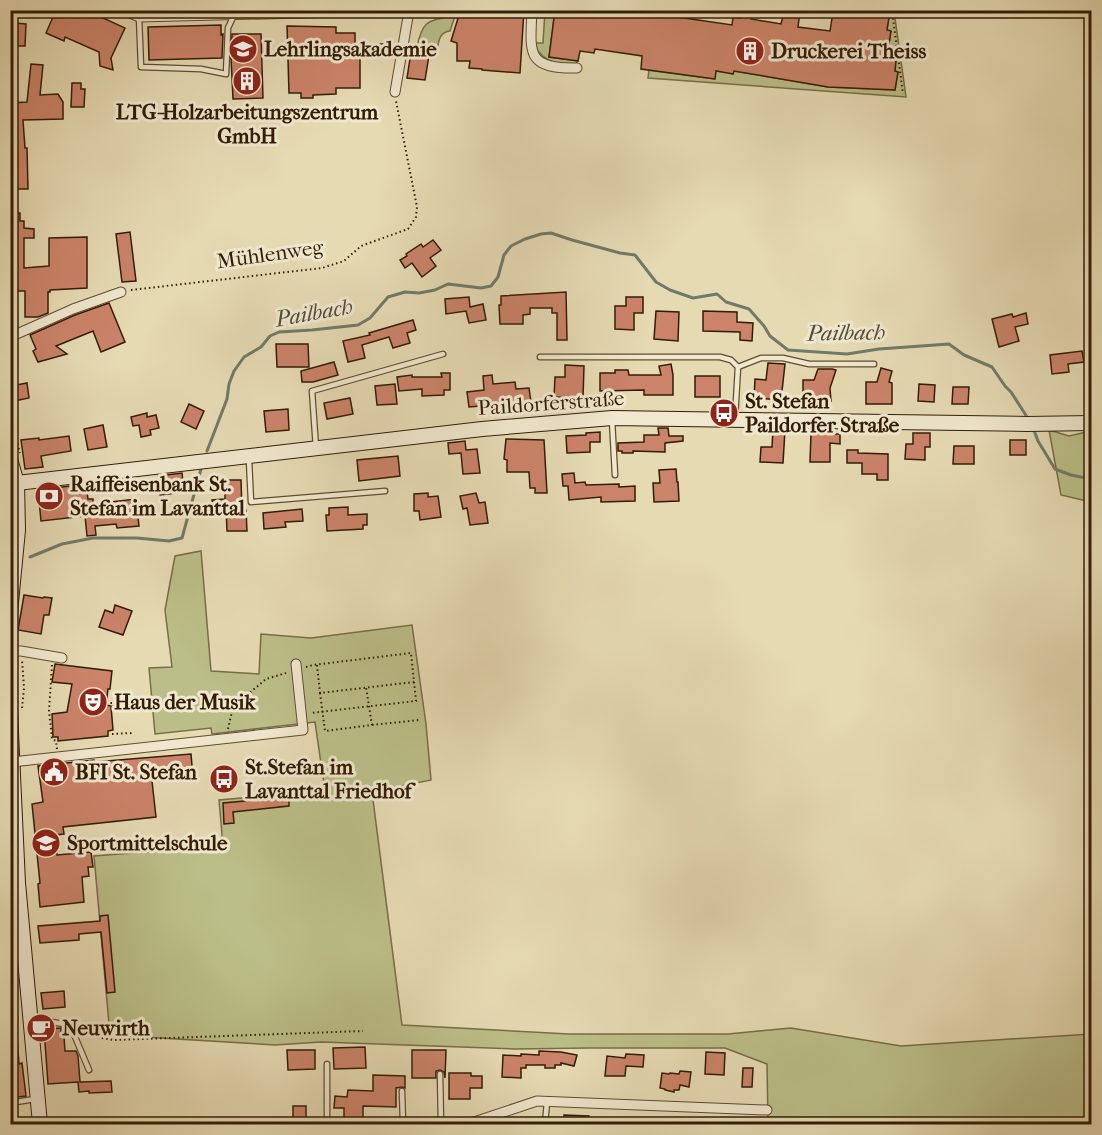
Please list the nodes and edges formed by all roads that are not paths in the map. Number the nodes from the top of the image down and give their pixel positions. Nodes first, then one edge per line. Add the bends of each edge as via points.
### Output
1 (123, 10) edge
2 (422, 10) edge
3 (532, 10) edge
4 (409, 11) edge
5 (234, 15) junction
6 (139, 17) junction
7 (577, 69) dead end
8 (395, 92) road end
9 (121, 292) road end
10 (1090, 300) edge
11 (1092, 336) edge
12 (10, 337) edge
13 (443, 354) dead end
14 (540, 357) dead end
15 (874, 364) dead end
16 (738, 367) junction
17 (612, 418) junction
18 (735, 419) junction
19 (1092, 423) edge
20 (316, 448) junction
21 (248, 456) junction
22 (10, 459) edge
23 (615, 475) dead end
24 (16, 483) junction
25 (385, 491) dead end
26 (10, 613) edge
27 (10, 651) edge
28 (62, 658) dead end
29 (296, 667) road end
30 (16, 712) edge
31 (12, 762) junction
32 (12, 813) edge
33 (30, 1019) junction
34 (327, 1064) dead end
35 (89, 1070) dead end
36 (440, 1074) dead end
37 (402, 1091) dead end
38 (37, 1099) junction
39 (547, 1102) junction
40 (10, 1103) edge
41 (766, 1110) dead end
42 (40, 1125) edge
43 (327, 1125) edge
44 (403, 1125) edge
45 (441, 1125) edge
46 (468, 1125) edge
47 (545, 1125) edge

1 - 6 street
2 - 4 street
3 - 7 street via 533,56 545,65
4 - 5 street
4 - 8 street
5 - 6 street
5 - 6 lane via 228,28 226,74 201,69 141,68
9 - 12 street
10 - 11 lane
13 - 20 lane via 312,392
14 - 16 lane via 720,357
15 - 16 lane via 809,364 761,358
16 - 18 lane
17 - 18 street, Paildorferstraße
17 - 20 street, Paildorferstraße
17 - 23 lane
18 - 19 street, Paildorferstraße
20 - 21 street, Paildorferstraße
21 - 24 street, Paildorferstraße
21 - 25 lane via 251,502
22 - 24 street
24 - 26 street via 18,530
27 - 28 street
29 - 31 street via 303,730
30 - 31 street
31 - 32 street
32 - 33 street
33 - 35 lane via 70,1025
33 - 38 street
34 - 43 lane
36 - 45 lane
37 - 44 lane
38 - 40 lane
38 - 42 street
39 - 41 street
39 - 46 street via 537,1101
39 - 47 lane

